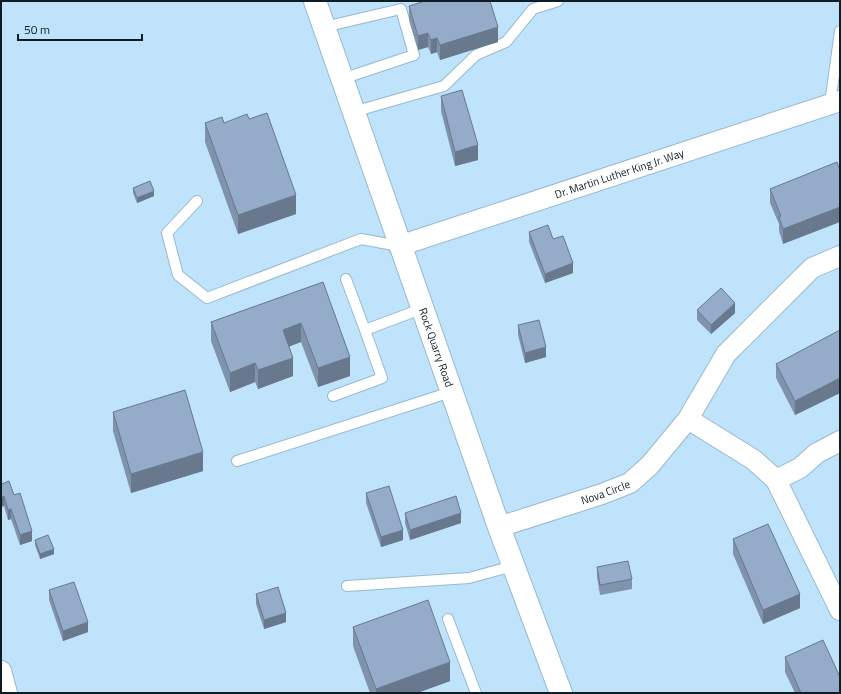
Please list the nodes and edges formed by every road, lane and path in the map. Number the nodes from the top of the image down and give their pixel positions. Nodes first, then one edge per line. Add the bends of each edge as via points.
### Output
1 (315, 1) edge
2 (558, 1) edge
3 (532, 5) edge
4 (324, 27) junction
5 (840, 31) edge
6 (838, 61) edge
7 (342, 79) junction
8 (835, 102) edge
9 (353, 112) junction
10 (197, 201) dead end
11 (399, 246) junction
12 (840, 256) edge
13 (346, 279) dead end
14 (422, 309) junction
15 (365, 330) junction
16 (451, 392) junction
17 (333, 396) dead end
18 (688, 419) junction
19 (840, 441) edge
20 (237, 461) dead end
21 (776, 480) junction
22 (499, 527) junction
23 (513, 566) junction
24 (347, 586) dead end
25 (840, 610) edge
26 (448, 619) dead end
27 (1, 671) edge
28 (7, 693) edge
29 (476, 693) edge
30 (561, 693) edge

1 - 4 street, Rock Quarry Road
2 - 3 lane
3 - 9 lane via 506,42 476,55 444,86
4 - 7 street, Rock Quarry Road
4 - 7 lane via 401,9 414,56
5 - 6 lane
6 - 8 lane
7 - 9 street, Rock Quarry Road
8 - 11 street, Dr. Martin Luther King Jr. Way
9 - 11 street, Rock Quarry Road
10 - 11 lane via 167,233 178,276 207,298 361,239
11 - 14 street, Rock Quarry Road
12 - 18 street, Nova Circle via 812,268 726,354
13 - 15 lane
14 - 15 lane
14 - 16 street, Rock Quarry Road
15 - 17 lane via 382,378
16 - 20 lane
16 - 22 street, Rock Quarry Road
18 - 21 street via 754,460
18 - 22 street, Nova Circle via 650,465 630,482 602,494
19 - 21 street via 817,453 800,468
21 - 25 street
22 - 23 street, Rock Quarry Road
23 - 24 lane via 469,578
23 - 30 street, Rock Quarry Road
26 - 29 lane
27 - 28 street

